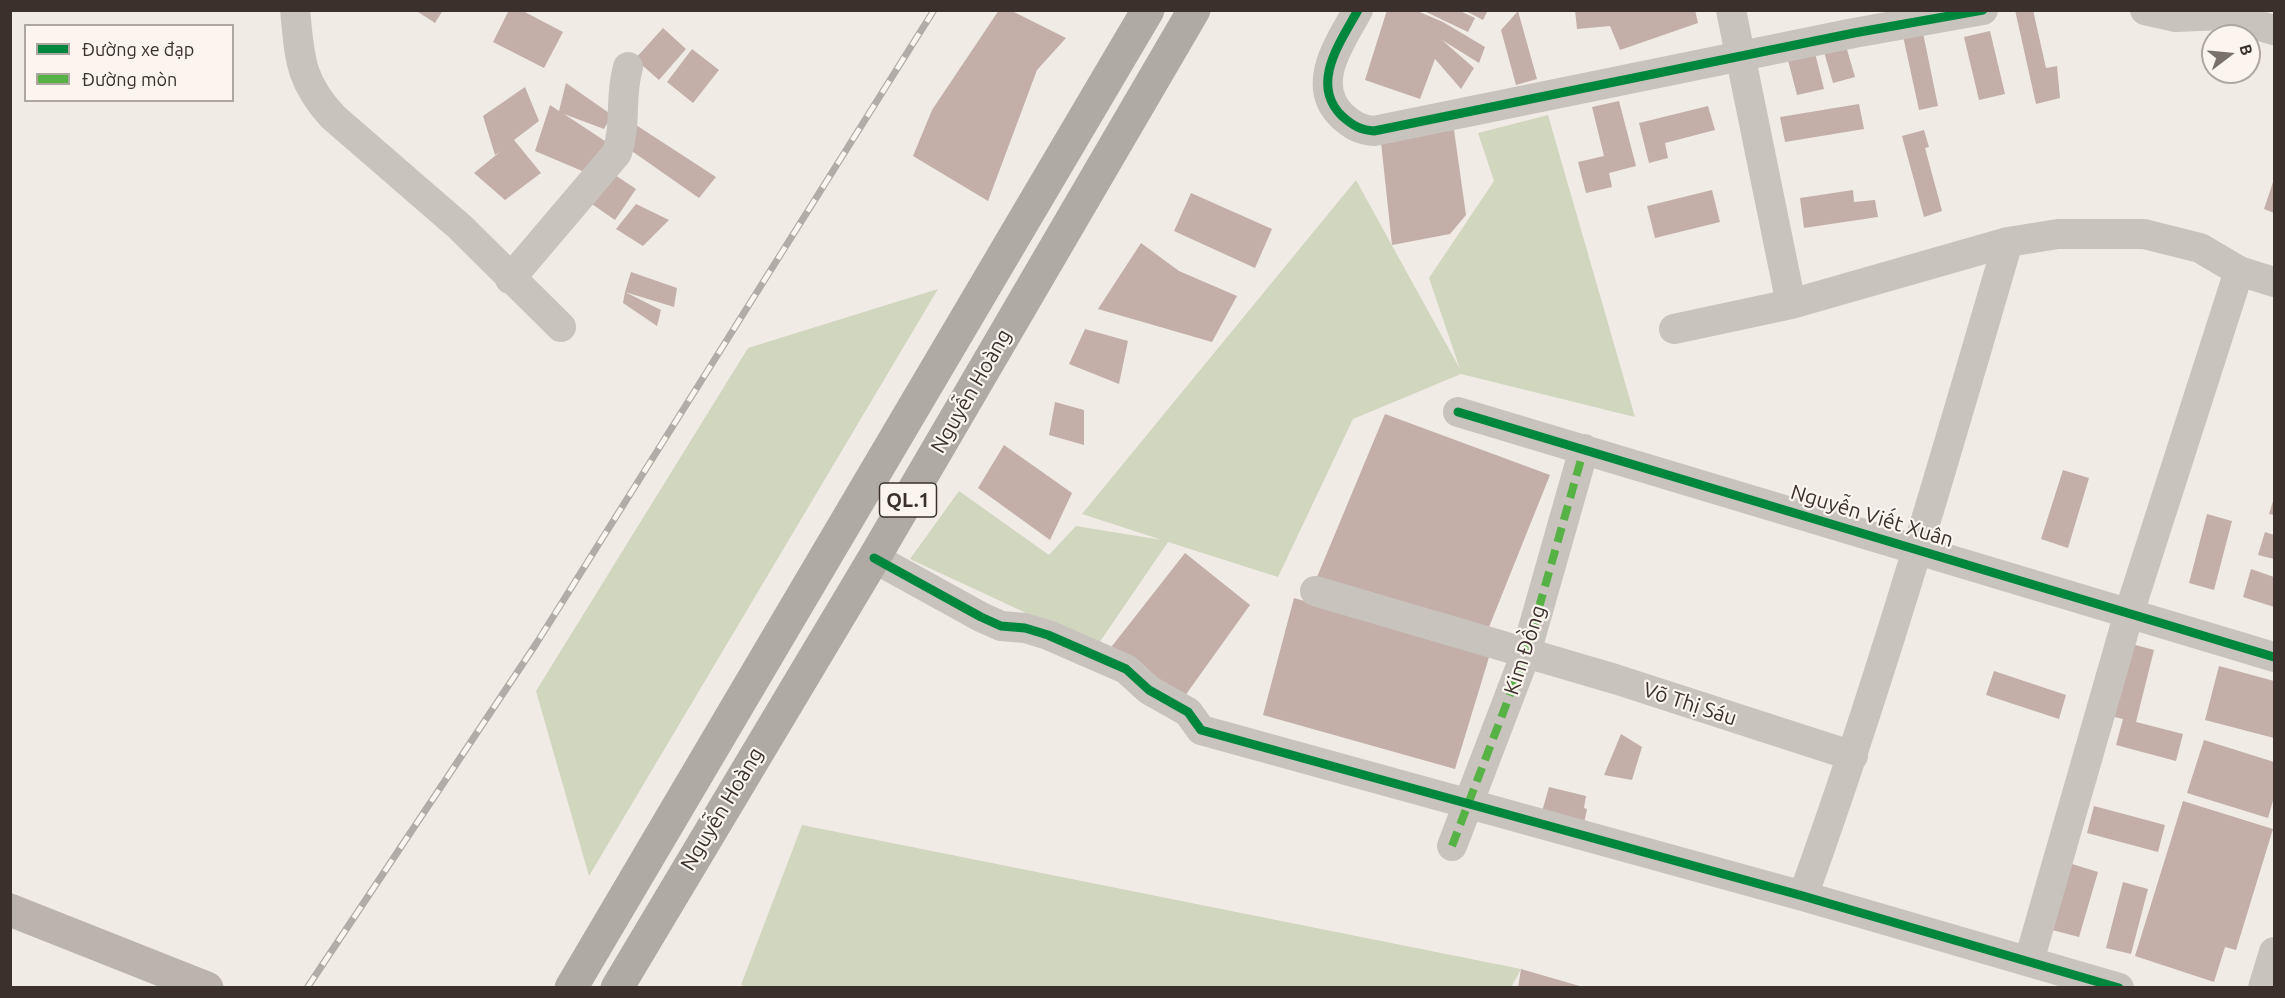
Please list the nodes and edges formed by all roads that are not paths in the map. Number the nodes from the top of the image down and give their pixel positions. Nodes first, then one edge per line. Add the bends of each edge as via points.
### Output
1 (295, 10) edge
2 (1148, 10) edge
3 (1194, 10) edge
4 (1358, 10) edge
5 (1731, 10) edge
6 (1983, 10) edge
7 (2145, 10) edge
8 (2274, 30) edge
9 (1741, 57) junction
10 (628, 67) dead end
11 (2008, 242) junction
12 (2238, 271) junction
13 (510, 279) junction
14 (2274, 282) edge
15 (1791, 304) junction
16 (561, 327) dead end
17 (1674, 329) dead end
18 (1458, 412) dead end
19 (1584, 449) junction
20 (1919, 548) junction
21 (874, 558) junction
22 (1315, 591) dead end
23 (2130, 613) junction
24 (1526, 653) junction
25 (2274, 657) edge
26 (1853, 756) junction
27 (1470, 803) junction
28 (1452, 846) dead end
29 (1803, 896) junction
30 (10, 910) edge
31 (2274, 952) edge
32 (2029, 961) junction
33 (207, 987) edge
34 (571, 987) edge
35 (617, 987) edge
36 (2119, 987) edge
37 (2263, 987) edge

1 - 13 street via 301,64 316,99 460,227
2 - 34 highway, Nguyễn Hoàng / QL.1
3 - 21 highway, Nguyễn Hoàng / QL.1
4 - 9 street via 1330,64 1327,80 1337,111 1363,130 1392,128
5 - 9 street
6 - 9 street
7 - 8 street via 2176,17 2222,15
9 - 15 street
10 - 13 street via 622,89 623,132 617,153
11 - 12 street via 2058,234 2144,234 2200,248
11 - 15 street
11 - 20 street
12 - 14 street
12 - 23 street
13 - 16 street
15 - 17 street
18 - 19 street, Nguyễn Viết Xuân
19 - 20 street, Nguyễn Viết Xuân
19 - 24 street, Kim Đồng
20 - 23 street, Nguyễn Viết Xuân
20 - 26 street
21 - 27 street via 1001,626 1048,635 1126,669 1149,690 1188,711 1201,730
21 - 35 highway, Nguyễn Hoàng / QL.1
22 - 24 street, Võ Thị Sáu
23 - 25 street, Nguyễn Viết Xuân
23 - 32 street
24 - 26 street, Võ Thị Sáu
24 - 27 street, Kim Đồng
26 - 29 street
27 - 28 street, Kim Đồng
27 - 29 street
29 - 32 street
30 - 33 street
31 - 37 street
32 - 36 street

